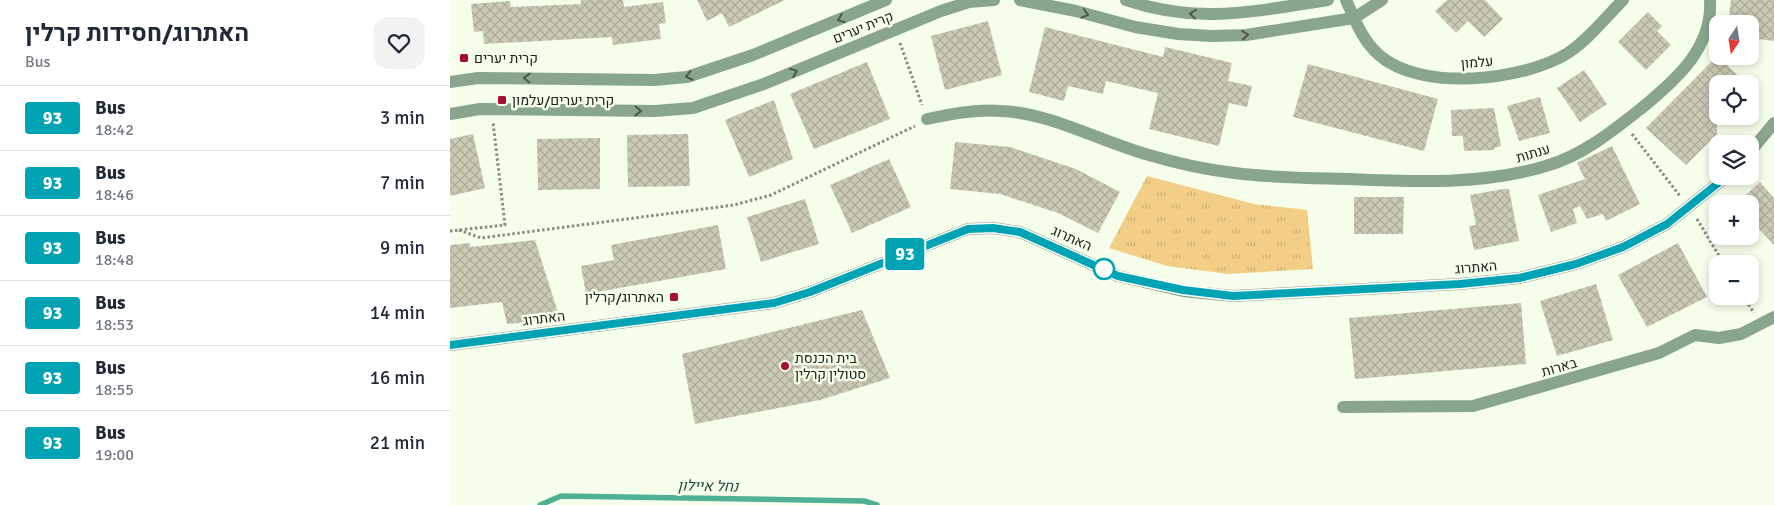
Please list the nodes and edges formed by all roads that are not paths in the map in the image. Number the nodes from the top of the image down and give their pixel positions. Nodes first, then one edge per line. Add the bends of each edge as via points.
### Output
1 (886, 0) edge
2 (994, 0) edge
3 (1020, 0) edge
4 (1126, 0) edge
5 (1328, 0) edge
6 (1346, 0) edge
7 (1382, 0) edge
8 (1622, 0) edge
9 (1710, 0) edge
10 (1354, 18) junction
11 (450, 82) edge
12 (450, 114) edge
13 (927, 119) road end
14 (1774, 123) edge
15 (1759, 141) edge
16 (1716, 185) edge
17 (1774, 317) edge
18 (450, 345) edge
19 (1343, 406) dead end

1 -> 11 street, קרית יערים via 753,55 687,77 654,80 478,78
12 -> 2 street, קרית יערים via 491,109 655,111 693,108 764,84 941,11 969,2
3 -> 10 street via 1178,34 1246,35
5 -> 4 street via 1224,15 1191,15
6 - 10 street, עלמון
7 - 10 street
8 - 10 street, עלמון via 1568,53 1530,68 1482,79 1424,76 1401,69 1380,56 1366,42
9 - 13 street, ענתות via 1706,36 1696,54 1665,89 1580,152 1518,174 1472,180 1415,181 1234,173 1148,155 1042,119 1002,111 959,112
14 - 15 street
16 - 18 street, האתרוג via 1667,224 1623,247 1576,264 1519,278 1233,296 1183,290 1118,276 1020,232 968,229 810,292 774,303
17 - 19 street, בארות via 1741,334 1719,338 1695,335 1659,354 1472,406

